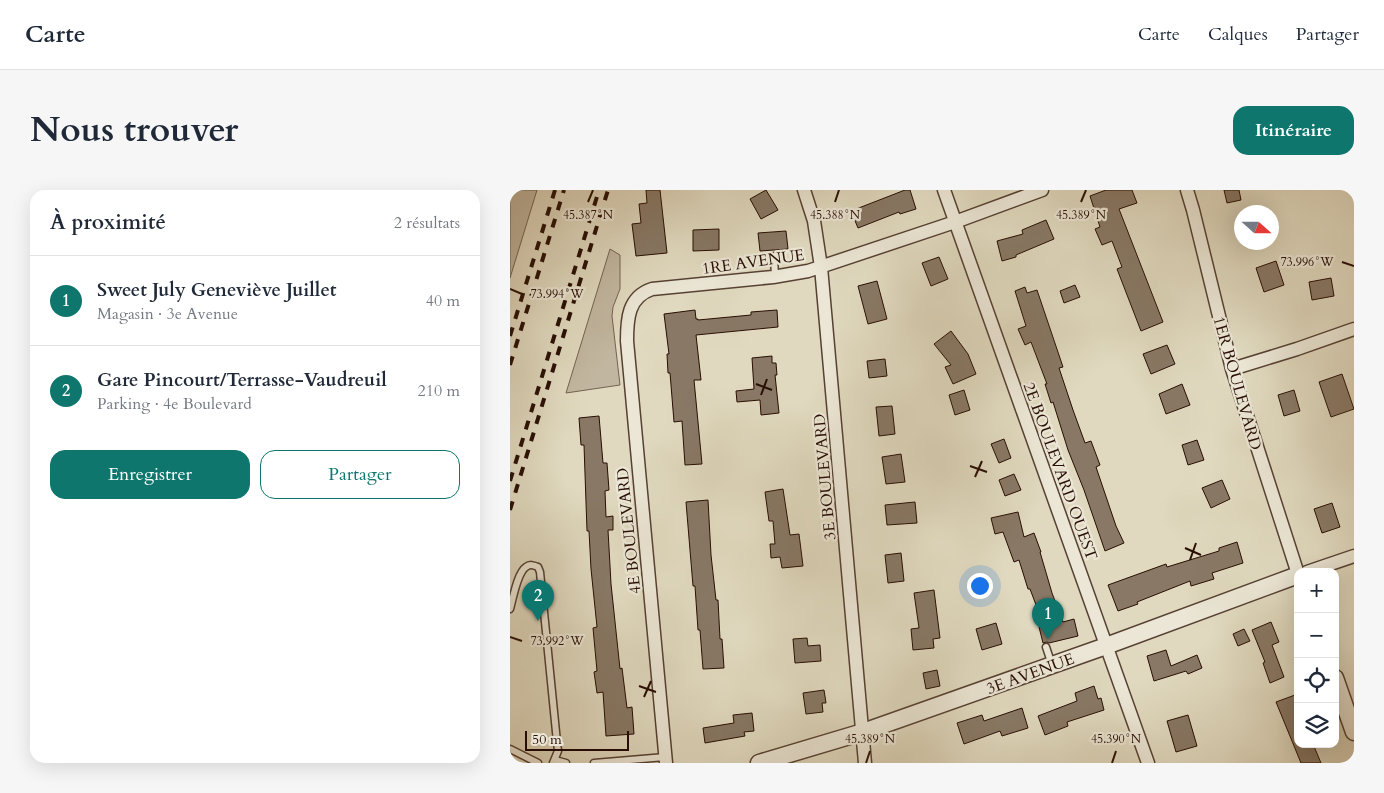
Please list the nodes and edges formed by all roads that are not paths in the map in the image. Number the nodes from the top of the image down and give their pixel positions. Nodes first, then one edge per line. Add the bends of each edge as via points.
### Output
1 (804, 190) edge
2 (944, 190) edge
3 (1042, 190) edge
4 (1187, 190) edge
5 (955, 222) junction
6 (774, 256) dead end
7 (822, 267) junction
8 (775, 277) junction
9 (638, 297) joint
10 (1354, 329) edge
11 (1232, 369) junction
12 (1354, 556) edge
13 (1296, 568) edge
14 (1319, 568) edge
15 (1294, 576) edge
16 (510, 609) edge
17 (1106, 646) junction
18 (1046, 647) dead end
19 (1052, 665) junction
20 (1339, 689) edge
21 (862, 732) junction
22 (1354, 732) edge
23 (510, 749) edge
24 (666, 760) edge
25 (554, 762) edge
26 (623, 762) edge
27 (538, 763) edge
28 (566, 763) edge
29 (594, 763) edge
30 (759, 763) edge
31 (865, 763) edge
32 (1148, 763) edge

1 - 7 street, 3E BOULEVARD via 814,221
2 - 5 street, 2E BOULEVARD OUEST
3 - 5 street, 1RE AVENUE
4 - 11 street, 1ER BOULEVARD
5 - 7 street, 1RE AVENUE
5 - 17 street, 2E BOULEVARD OUEST
6 - 8 lane
7 - 8 street, 1RE AVENUE
7 - 21 street, 3E BOULEVARD
8 - 9 street, 1RE AVENUE via 652,290
9 - 24 street, 4E BOULEVARD via 630,310 627,341
10 - 11 street
11 - 13 street, 1ER BOULEVARD
12 - 14 street
15 - 17 street, 3E AVENUE
16 - 25 lane via 522,571 529,565 538,567 558,751
17 - 19 street, 3E AVENUE
17 - 32 street, 2E BOULEVARD OUEST
18 - 19 lane
19 - 21 street, 3E AVENUE
20 - 22 street
21 - 30 street, 3E AVENUE
21 - 31 street, 3E BOULEVARD
23 - 27 lane
24 - 26 lane
25 - 28 lane
26 - 29 lane

